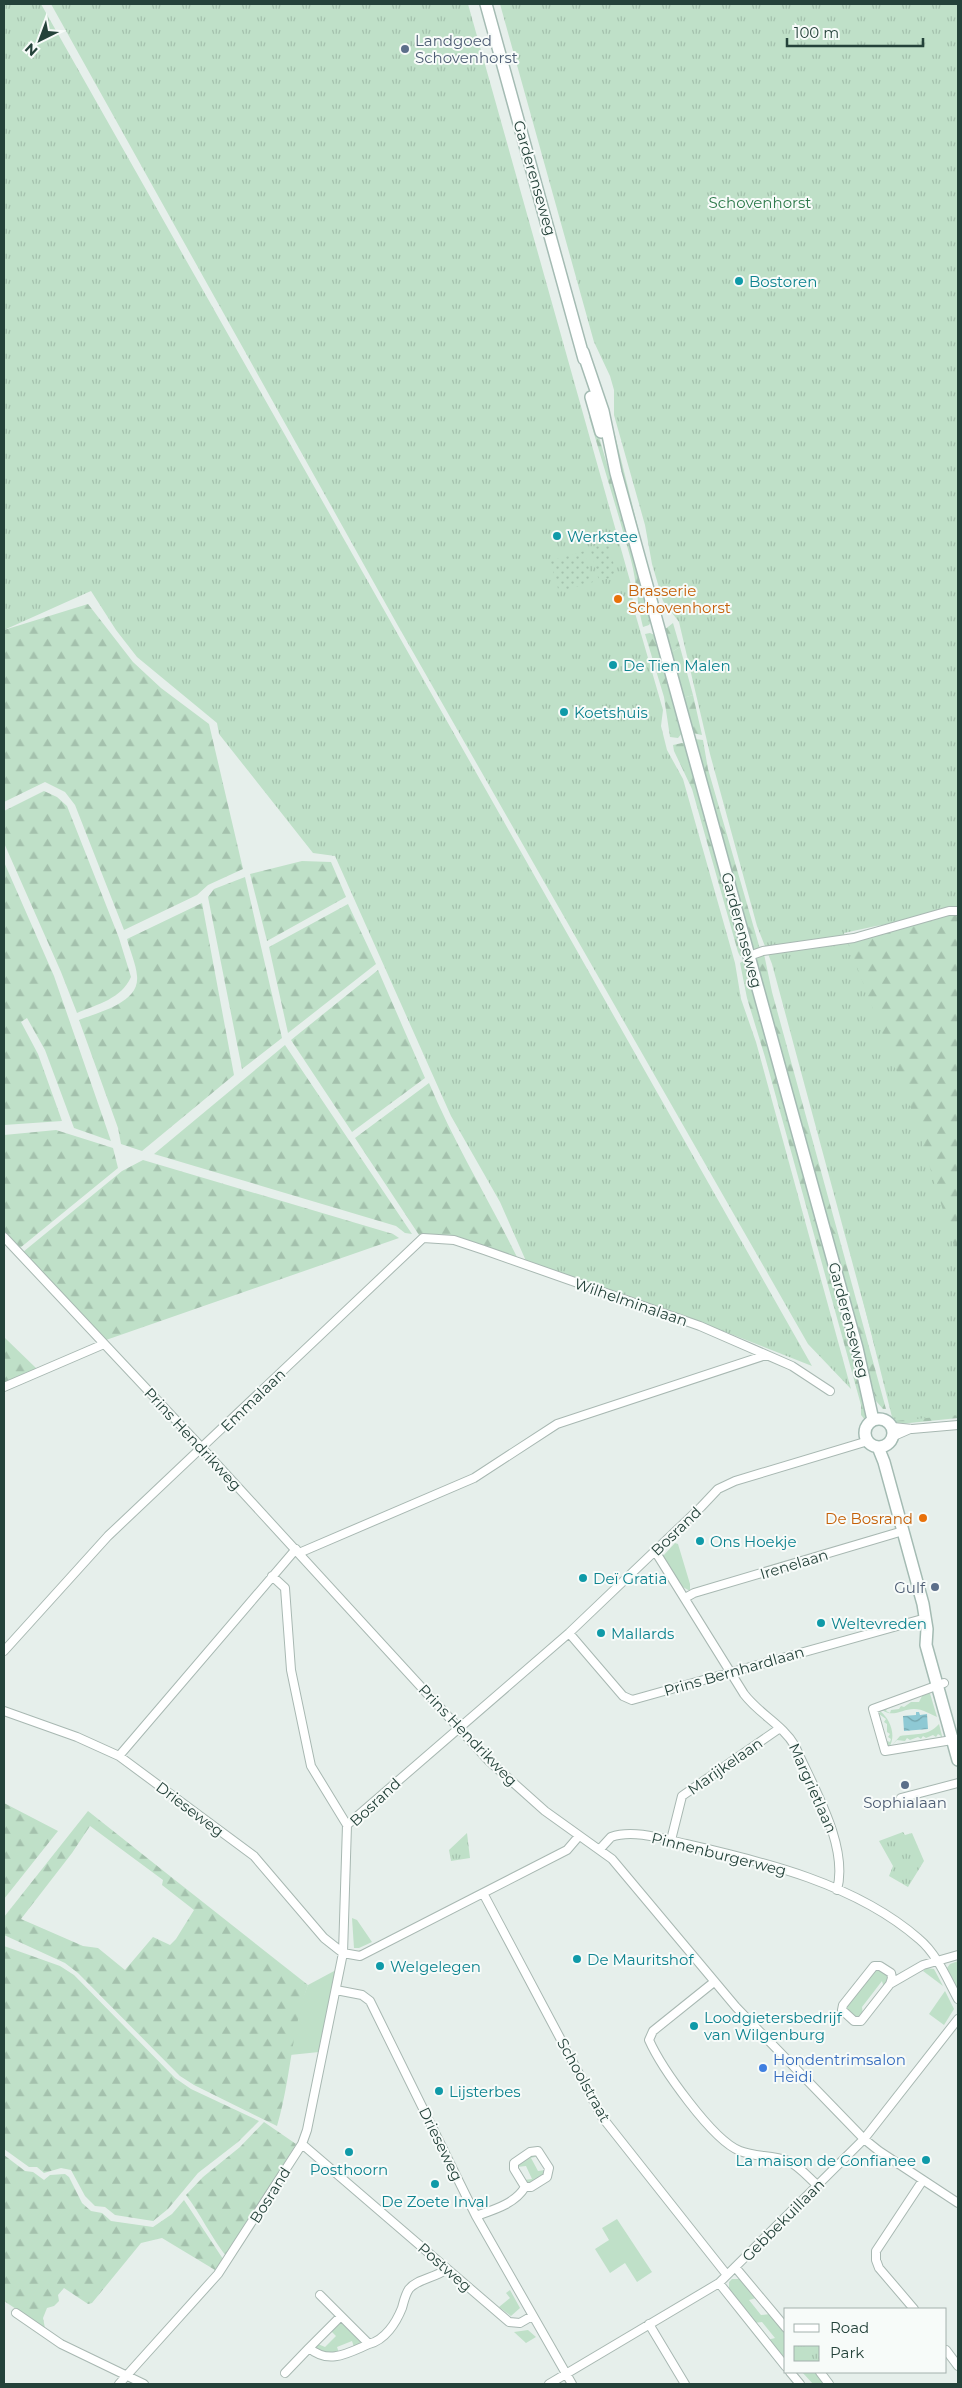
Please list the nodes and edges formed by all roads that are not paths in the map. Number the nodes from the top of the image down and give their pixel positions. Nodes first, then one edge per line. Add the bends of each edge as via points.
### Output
1 (486, 4) edge
2 (958, 911) edge
3 (749, 956) junction
4 (4, 1237) edge
5 (423, 1238) joint
6 (104, 1344) junction
7 (766, 1355) junction
8 (4, 1387) edge
9 (830, 1391) dead end
10 (875, 1419) junction
11 (958, 1424) edge
12 (894, 1432) junction
13 (874, 1443) junction
14 (202, 1448) junction
15 (903, 1531) junction
16 (297, 1551) junction
17 (655, 1551) junction
18 (272, 1576) junction
19 (685, 1598) junction
20 (926, 1623) junction
21 (569, 1633) junction
22 (4, 1651) edge
23 (731, 1672) junction
24 (940, 1684) junction
25 (4, 1712) edge
26 (458, 1728) junction
27 (780, 1728) junction
28 (956, 1738) edge
29 (119, 1756) junction
30 (958, 1760) edge
31 (958, 1783) edge
32 (900, 1798) dead end
33 (347, 1824) junction
34 (579, 1836) junction
35 (671, 1840) junction
36 (600, 1849) junction
37 (837, 1890) junction
38 (484, 1893) junction
39 (343, 1953) junction
40 (958, 1955) edge
41 (936, 1960) junction
42 (714, 1982) junction
43 (890, 1984) junction
44 (336, 1990) junction
45 (958, 1999) edge
46 (958, 2019) edge
47 (864, 2139) junction
48 (302, 2144) junction
49 (923, 2180) junction
50 (818, 2185) junction
51 (525, 2187) junction
52 (958, 2203) edge
53 (476, 2216) junction
54 (735, 2267) junction
55 (446, 2269) junction
56 (727, 2274) junction
57 (719, 2283) junction
58 (320, 2295) dead end
59 (913, 2308) edge
60 (16, 2313) dead end
61 (341, 2316) junction
62 (532, 2316) junction
63 (649, 2324) junction
64 (784, 2326) edge
65 (368, 2344) junction
66 (309, 2348) junction
67 (947, 2351) edge
68 (784, 2364) edge
69 (958, 2366) edge
70 (285, 2373) dead end
71 (791, 2373) edge
72 (821, 2373) edge
73 (566, 2374) junction
74 (126, 2375) junction
75 (119, 2384) edge
76 (144, 2384) edge
77 (549, 2384) edge
78 (572, 2384) edge
79 (685, 2384) edge
80 (800, 2384) edge
81 (829, 2384) edge

1 - 3 main road, Garderenseweg via 582,352 603,411 616,473
2 - 3 street via 854,938 763,951
3 - 10 main road, Garderenseweg
4 - 6 street, Prins Hendrikweg
5 - 7 street, Wilhelminalaan via 454,1240 484,1250 700,1326
5 - 14 street, Emmalaan
6 - 8 street
6 - 14 street, Prins Hendrikweg
7 - 9 street, Wilhelminalaan via 792,1366
7 - 16 street via 557,1424 474,1478
10 - 12 main road via 888,1421
10 - 13 main road via 866,1428
11 - 12 street
12 - 13 main road
13 - 15 main road via 884,1462
13 - 17 street, Bosrand via 849,1446 718,1489
14 - 16 street, Prins Hendrikweg
14 - 22 street, Emmalaan via 108,1536
15 - 19 street, Irenelaan
15 - 20 main road
16 - 18 street
16 - 26 street, Prins Hendrikweg
17 - 19 street, Margrietlaan
17 - 21 street, Bosrand
18 - 29 street
18 - 33 street via 285,1588 291,1670 311,1766
19 - 23 street, Margrietlaan
20 - 23 street, Prins Bernhardlaan
20 - 24 main road
21 - 23 street, Prins Bernhardlaan via 623,1696 632,1700
21 - 26 street, Bosrand
23 - 27 street, Margrietlaan via 752,1704
24 - 28 main road
24 - 28 street via 872,1709 885,1751
25 - 29 street, Drieseweg
26 - 33 street, Bosrand
26 - 34 street, Prins Hendrikweg via 545,1811
27 - 35 street, Marijkelaan via 682,1796
27 - 37 street, Margrietlaan via 790,1736 795,1746 837,1844 840,1873
28 - 30 main road
29 - 39 street, Drieseweg via 254,1856 324,1938
31 - 32 street
33 - 39 street, Bosrand
34 - 36 street, Prins Hendrikweg
34 - 38 street via 567,1850
35 - 36 street, Pinnenburgerweg via 633,1834 616,1835
35 - 37 street, Pinnenburgerweg via 779,1867
36 - 42 street, Prins Hendrikweg via 622,1869
37 - 41 street, Pinnenburgerweg via 894,1920 920,1939
38 - 39 street via 360,1956
38 - 56 street, Schoolstraat via 602,2117
39 - 44 street, Bosrand
40 - 41 street
41 - 43 street
41 - 45 street, Pinnenburgerweg
42 - 47 street, Prins Hendrikweg
42 - 50 street via 653,2031 649,2040 656,2056 696,2110 724,2140 738,2150 790,2162
43 - 43 street via 890,1974 880,1966 874,1966 842,2010 854,2020 861,2021
44 - 48 street, Bosrand
44 - 53 street, Drieseweg via 362,1995 370,2001
46 - 47 street, Gebbekuillaan
47 - 49 street, Prins Hendrikweg
47 - 50 street, Gebbekuillaan
48 - 55 street, Postweg
48 - 74 street, Bosrand via 218,2274
49 - 52 street, Prins Hendrikweg
49 - 59 street via 876,2251 879,2268
50 - 54 street, Gebbekuillaan
51 - 51 street via 536,2185 550,2172 538,2151 514,2162 514,2169
51 - 53 street via 521,2194 504,2206
53 - 62 street, Drieseweg
54 - 56 street, Gebbekuillaan
54 - 64 street
55 - 62 street, Postweg via 509,2322 520,2323
55 - 65 street via 414,2284 388,2332
56 - 57 street, Gebbekuillaan
57 - 63 street, Gebbekuillaan
57 - 68 street
58 - 61 street
60 - 74 street via 61,2344
61 - 65 street
61 - 66 street
62 - 73 street
63 - 73 street, Gebbekuillaan
63 - 79 street
65 - 66 street via 332,2358 321,2356
66 - 70 street
67 - 69 street
71 - 80 street
72 - 81 street
73 - 77 street, Gebbekuillaan
73 - 78 street
74 - 75 street, Bosrand
74 - 76 street

